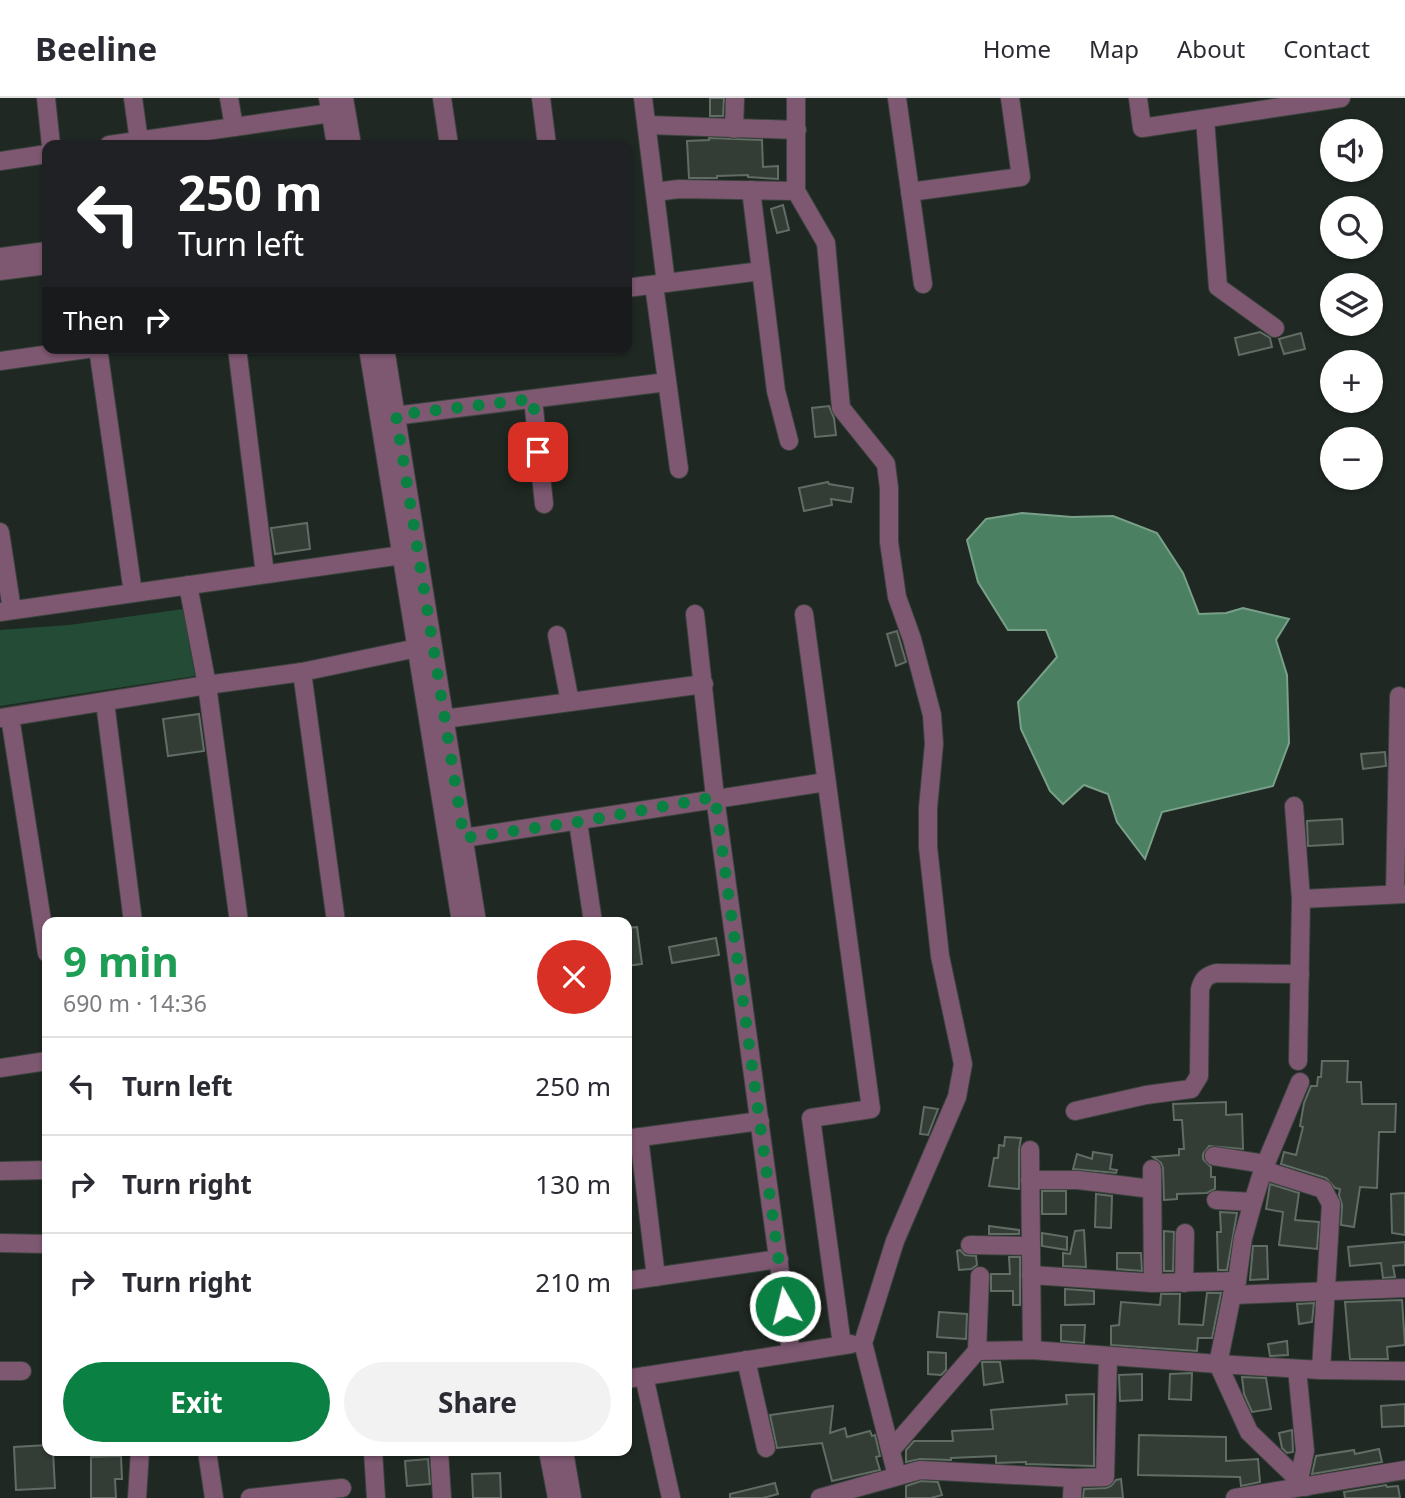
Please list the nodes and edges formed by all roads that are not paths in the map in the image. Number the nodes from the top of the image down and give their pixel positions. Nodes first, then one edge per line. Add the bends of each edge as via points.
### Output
1 (46, 98) edge
2 (133, 98) edge
3 (229, 98) edge
4 (344, 98) edge
5 (442, 98) edge
6 (541, 98) edge
7 (643, 98) edge
8 (735, 98) edge
9 (796, 98) edge
10 (897, 98) edge
11 (1010, 98) edge
12 (1138, 98) edge
13 (1341, 98) edge
14 (1280, 103) edge
15 (329, 106) edge
16 (1205, 119) junction
17 (647, 125) junction
18 (234, 127) junction
19 (734, 129) junction
20 (797, 130) junction
21 (50, 140) edge
22 (139, 140) edge
23 (146, 140) edge
24 (335, 140) edge
25 (351, 140) edge
26 (448, 140) edge
27 (546, 140) edge
28 (42, 155) edge
29 (0, 161) edge
30 (751, 190) junction
31 (796, 191) junction
32 (655, 192) junction
33 (910, 192) junction
34 (42, 252) edge
35 (0, 257) edge
36 (42, 266) edge
37 (0, 271) edge
38 (761, 271) junction
39 (660, 284) junction
40 (923, 284) dead end
41 (632, 287) edge
42 (1275, 328) dead end
43 (48, 354) edge
44 (97, 354) edge
45 (238, 354) edge
46 (370, 354) edge
47 (385, 354) edge
48 (0, 360) edge
49 (667, 382) junction
50 (533, 399) junction
51 (388, 417) junction
52 (789, 442) dead end
53 (680, 469) dead end
54 (544, 504) dead end
55 (0, 532) edge
56 (402, 555) junction
57 (265, 574) junction
58 (188, 585) junction
59 (133, 593) junction
60 (6, 611) edge
61 (695, 614) dead end
62 (804, 614) dead end
63 (557, 635) dead end
64 (416, 648) junction
65 (302, 672) junction
66 (704, 684) junction
67 (207, 685) junction
68 (1399, 696) dead end
69 (105, 702) junction
70 (570, 702) junction
71 (5, 717) edge
72 (444, 719) junction
73 (826, 782) junction
74 (715, 797) junction
75 (1294, 806) dead end
76 (578, 822) junction
77 (464, 838) junction
78 (1400, 894) edge
79 (1301, 899) junction
80 (132, 917) edge
81 (238, 917) edge
82 (335, 917) edge
83 (460, 917) edge
84 (476, 917) edge
85 (592, 917) edge
86 (42, 926) edge
87 (1300, 974) junction
88 (1298, 1061) dead end
89 (42, 1062) edge
90 (0, 1068) edge
91 (1300, 1082) dead end
92 (1075, 1111) dead end
93 (760, 1121) junction
94 (633, 1138) edge
95 (1030, 1150) dead end
96 (1214, 1156) dead end
97 (1264, 1167) junction
98 (1152, 1169) dead end
99 (42, 1170) edge
100 (0, 1171) edge
101 (1030, 1180) junction
102 (1152, 1189) junction
103 (1216, 1200) dead end
104 (1254, 1202) junction
105 (1185, 1233) dead end
106 (0, 1242) edge
107 (42, 1244) edge
108 (970, 1245) dead end
109 (1031, 1246) junction
110 (779, 1259) junction
111 (1031, 1275) junction
112 (981, 1276) dead end
113 (656, 1277) junction
114 (632, 1280) edge
115 (1153, 1283) junction
116 (1184, 1283) junction
117 (1234, 1288) junction
118 (1405, 1288) edge
119 (1326, 1291) junction
120 (863, 1343) junction
121 (842, 1345) junction
122 (1032, 1350) junction
123 (977, 1351) junction
124 (791, 1353) junction
125 (1108, 1357) junction
126 (746, 1360) junction
127 (1218, 1364) junction
128 (1297, 1369) junction
129 (1321, 1370) junction
130 (0, 1371) edge
131 (22, 1371) dead end
132 (1405, 1371) edge
133 (635, 1378) edge
134 (766, 1448) dead end
135 (891, 1450) junction
136 (140, 1456) edge
137 (209, 1456) edge
138 (373, 1456) edge
139 (439, 1456) edge
140 (549, 1456) edge
141 (565, 1456) edge
142 (1405, 1470) edge
143 (897, 1476) junction
144 (1073, 1478) junction
145 (1302, 1484) junction
146 (342, 1488) dead end
147 (1335, 1490) edge
148 (137, 1498) edge
149 (214, 1498) edge
150 (250, 1498) edge
151 (376, 1498) edge
152 (443, 1498) edge
153 (557, 1498) edge
154 (572, 1498) edge
155 (671, 1498) edge
156 (820, 1498) edge
157 (1072, 1498) edge
158 (1235, 1498) edge

1 - 21 street
2 - 22 street
3 - 18 street
4 - 25 street
5 - 26 street
6 - 27 street
7 - 17 street
8 - 19 street
9 - 20 street
10 - 33 street
11 - 33 street via 1021,177
12 - 16 street via 1142,128
13 - 14 street
14 - 16 street
15 - 18 street
15 - 24 street
16 - 42 street via 1218,287
17 - 19 street
17 - 32 street
18 - 23 street
19 - 20 street
20 - 31 street
28 - 29 street
30 - 31 street
30 - 32 street
30 - 38 street
31 - 120 street via 826,243 841,408 886,464 889,542 898,597 932,715 928,847 940,957 962,1064 957,1097 895,1241
32 - 39 street
33 - 40 street
34 - 35 street
36 - 37 street
38 - 39 street
38 - 52 street via 776,391
39 - 41 street
39 - 49 street
43 - 48 street
44 - 59 street
45 - 57 street
46 - 51 street
47 - 51 street
49 - 50 street
49 - 53 street
50 - 51 street
50 - 54 street
51 - 56 street
51 - 72 street
55 - 60 street
56 - 57 street
56 - 64 street
57 - 58 street
58 - 59 street
58 - 67 street
59 - 60 street
61 - 66 street
62 - 73 street
63 - 70 street
64 - 65 street
64 - 83 street
65 - 67 street
65 - 82 street
66 - 70 street
66 - 74 street
67 - 69 street
67 - 81 street
68 - 78 street
69 - 71 street
69 - 80 street
70 - 72 street
71 - 86 street
72 - 77 street
73 - 74 street
73 - 121 street via 871,1109 811,1118
74 - 76 street
74 - 93 street
75 - 79 street
76 - 77 street
76 - 85 street
77 - 84 street
78 - 79 street
79 - 87 street
87 - 88 street
87 - 92 street via 1208,975 1200,989 1197,1083 1191,1089
89 - 90 street
91 - 97 street
93 - 94 street
93 - 110 street
94 - 113 street
95 - 101 street
96 - 97 street
97 - 104 street
97 - 119 street via 1323,1189 1327,1196 1331,1204
98 - 102 street
99 - 100 street
101 - 102 street via 1078,1180
101 - 109 street
102 - 115 street
103 - 104 street
104 - 117 street
105 - 116 street
106 - 107 street
108 - 109 street
109 - 111 street
110 - 113 street
110 - 124 street
111 - 115 street
111 - 122 street
112 - 123 street
113 - 114 street
115 - 116 street
116 - 117 street
117 - 119 street
117 - 127 street
118 - 119 street
119 - 129 street
120 - 121 street
120 - 135 street
121 - 124 street
122 - 123 street
122 - 125 street
123 - 135 street
124 - 126 street
125 - 127 street
125 - 144 street via 1105,1477
126 - 133 street
126 - 134 street
127 - 128 street
127 - 145 street via 1249,1432
128 - 129 street
128 - 145 street via 1306,1451
129 - 132 street
130 - 131 street
133 - 155 street
135 - 143 street
136 - 148 street
137 - 149 street
138 - 151 street
139 - 152 street
140 - 153 street
141 - 154 street
142 - 147 street
143 - 144 street via 920,1470
143 - 156 street
144 - 157 street
145 - 147 street
145 - 158 street
146 - 150 street

